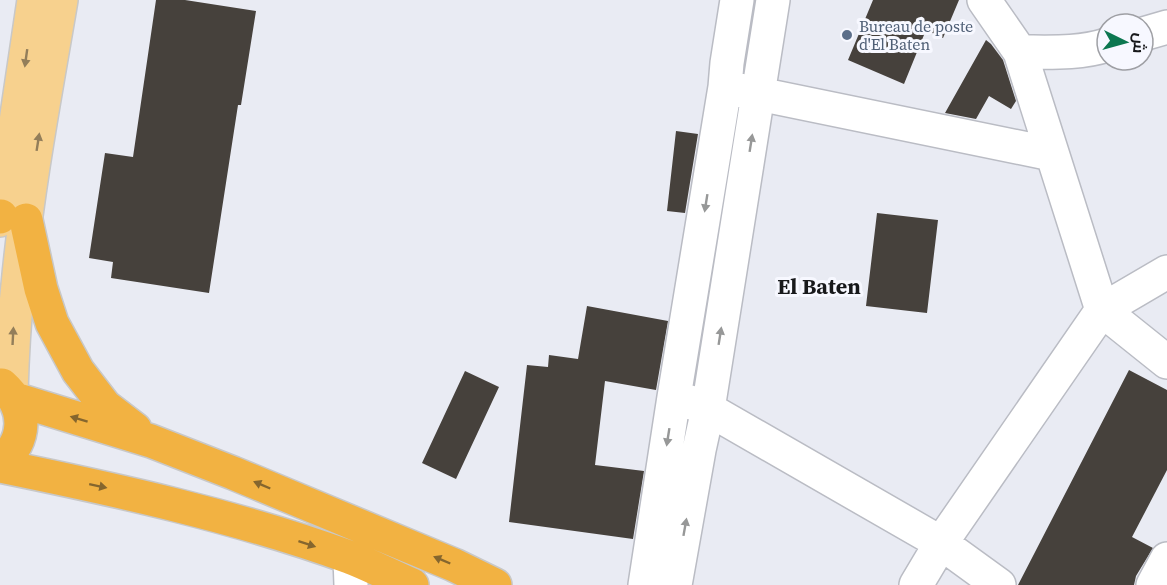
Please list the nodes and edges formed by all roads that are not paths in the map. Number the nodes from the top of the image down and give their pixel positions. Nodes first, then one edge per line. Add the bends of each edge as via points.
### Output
1 (34, 0) edge
2 (60, 0) edge
3 (737, 0) edge
4 (773, 0) edge
5 (984, 0) edge
6 (1095, 47) edge
7 (1020, 52) junction
8 (725, 87) junction
9 (758, 94) junction
10 (1052, 154) junction
11 (7, 218) edge
12 (1167, 272) edge
13 (1102, 310) junction
14 (1167, 362) edge
15 (9, 392) edge
16 (674, 397) junction
17 (708, 409) junction
18 (151, 441) junction
19 (0, 464) edge
20 (941, 543) junction
21 (1167, 559) edge
22 (351, 571) edge
23 (412, 585) edge
24 (495, 585) edge
25 (645, 585) edge
26 (675, 585) edge
27 (916, 585) edge
28 (999, 585) edge
29 (1152, 585) edge

1 -> 11 main road via 8,176
11 -> 2 main road
3 - 8 street
4 - 9 street
5 - 7 street
6 - 7 street via 1069,52
7 - 10 street
8 - 9 street
8 -> 16 street
9 - 10 street
17 -> 9 street
10 - 13 street
15 -> 11 main road via 14,327
11 - 18 highway via 41,289 52,323 78,371 105,406
12 - 13 street
13 - 14 street
13 - 20 street
18 -> 15 highway
15 - 19 highway via 20,414 21,429 17,443
16 - 17 street
16 -> 25 street
17 - 20 street
26 -> 17 street
24 -> 18 highway
19 -> 22 highway via 253,526
20 - 27 street
20 - 28 street
21 - 29 street
22 - 23 highway

